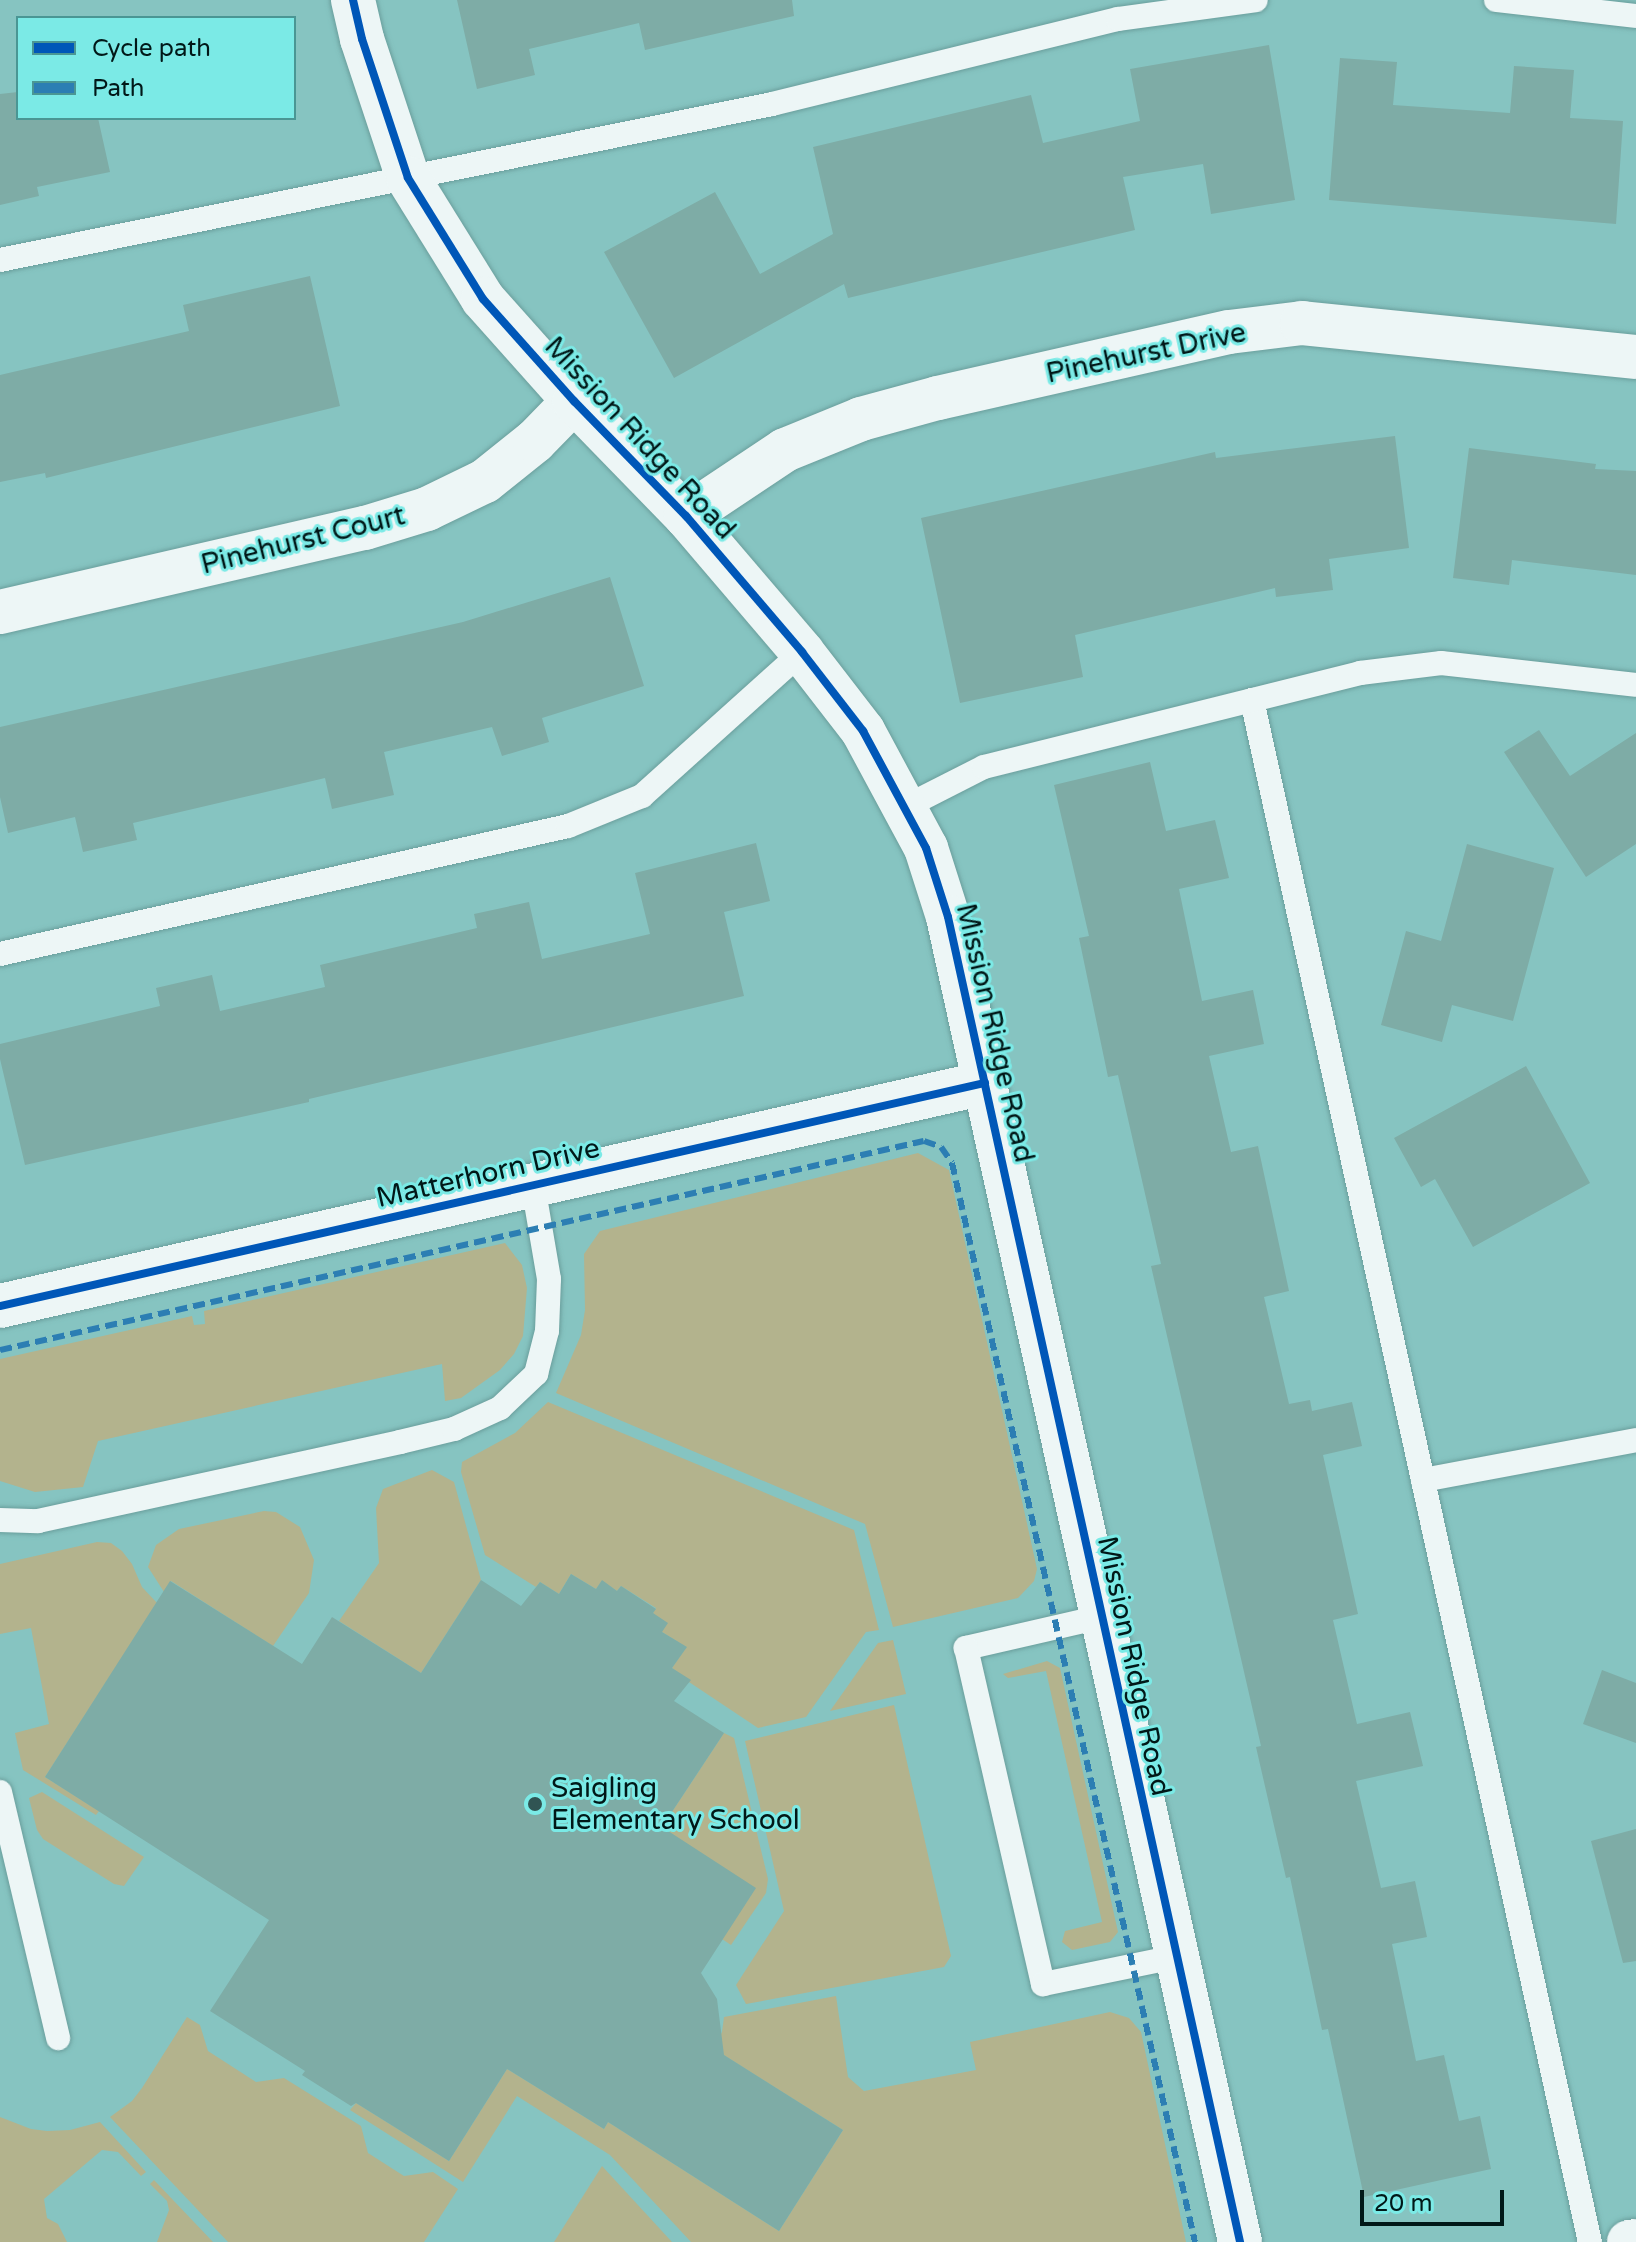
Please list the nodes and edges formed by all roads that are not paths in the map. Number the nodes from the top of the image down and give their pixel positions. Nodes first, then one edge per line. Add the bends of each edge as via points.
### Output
1 (353, 0) edge
2 (1256, 0) edge
3 (1496, 0) edge
4 (1636, 16) edge
5 (408, 178) junction
6 (0, 260) edge
7 (1636, 357) edge
8 (574, 401) junction
9 (686, 516) junction
10 (0, 612) edge
11 (802, 652) junction
12 (1636, 685) edge
13 (1252, 700) junction
14 (907, 806) junction
15 (0, 954) edge
16 (985, 1083) junction
17 (533, 1185) junction
18 (0, 1306) edge
19 (1636, 1440) edge
20 (1423, 1480) junction
21 (0, 1520) edge
22 (1101, 1617) junction
23 (0, 1792) edge
24 (1175, 1957) junction
25 (58, 2038) dead end
26 (1636, 2241) edge
27 (1240, 2242) edge
28 (1590, 2242) edge
29 (1629, 2242) edge

1 - 5 street, Mission Ridge Road
2 - 5 lane via 1118,19 772,104
3 - 4 lane
5 - 6 lane
5 - 8 street, Mission Ridge Road via 483,299
7 - 9 street, Pinehurst Drive via 1302,323 1229,332 861,419 785,450
8 - 9 street, Mission Ridge Road
8 - 10 street, Pinehurst Court via 485,481 427,509
9 - 11 street, Mission Ridge Road
11 - 14 street, Mission Ridge Road via 863,731
11 - 15 lane via 642,796 568,826
12 - 13 lane via 1441,663 1360,673
13 - 14 lane via 984,767
13 - 20 lane
14 - 16 street, Mission Ridge Road via 948,917
16 - 17 street, Matterhorn Drive
16 - 22 street, Mission Ridge Road
17 - 18 street, Matterhorn Drive
17 - 21 lane via 549,1279 547,1331 536,1374 500,1408 454,1429 400,1442 38,1521
19 - 20 lane
20 - 28 lane
22 - 24 street, Mission Ridge Road
22 - 24 lane via 966,1648 1043,1984
23 - 25 lane
24 - 27 street, Mission Ridge Road
26 - 29 street

